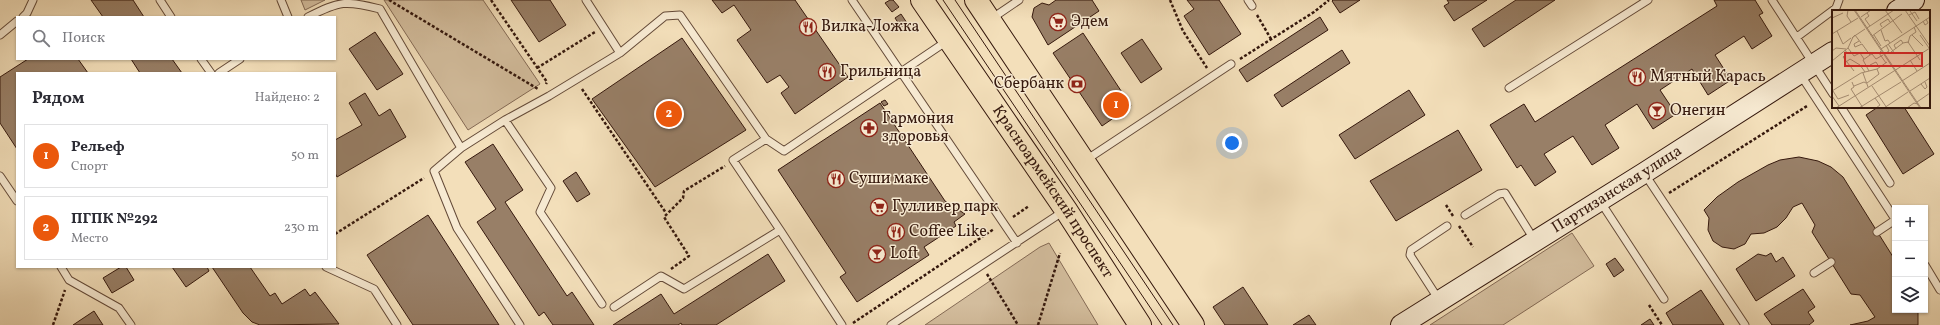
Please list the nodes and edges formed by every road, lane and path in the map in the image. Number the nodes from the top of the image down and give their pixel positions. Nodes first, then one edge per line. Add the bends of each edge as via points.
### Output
1 (33, 0) edge
2 (160, 0) edge
3 (280, 0) edge
4 (389, 0) edge
5 (491, 0) edge
6 (586, 0) edge
7 (852, 0) edge
8 (922, 0) edge
9 (976, 0) edge
10 (1019, 0) edge
11 (1170, 0) edge
12 (1329, 0) edge
13 (1648, 0) edge
14 (1772, 0) edge
15 (1839, 0) edge
16 (1914, 0) edge
17 (1250, 3) edge
18 (1833, 10) edge
19 (1899, 10) edge
20 (1832, 11) edge
21 (23, 16) edge
22 (171, 16) edge
23 (288, 16) edge
24 (310, 16) edge
25 (989, 20) junction
26 (16, 22) edge
27 (604, 26) junction
28 (0, 35) edge
29 (1797, 37) junction
30 (1271, 39) junction
31 (949, 40) junction
32 (620, 53) junction
33 (1832, 53) edge
34 (202, 60) edge
35 (238, 60) edge
36 (1231, 64) joint
37 (537, 68) junction
38 (1807, 69) junction
39 (210, 72) edge
40 (220, 72) edge
41 (901, 72) junction
42 (1213, 76) junction
43 (576, 80) junction
44 (1508, 88) dead end
45 (541, 91) junction
46 (1832, 93) edge
47 (549, 96) junction
48 (1817, 100) junction
49 (1842, 108) edge
50 (505, 120) junction
51 (766, 139) junction
52 (461, 148) junction
53 (733, 160) junction
54 (1084, 161) junction
55 (434, 171) junction
56 (1644, 173) junction
57 (0, 176) edge
58 (1890, 183) dead end
59 (1660, 198) junction
60 (16, 200) edge
61 (1600, 200) junction
62 (1029, 206) dead end
63 (1066, 210) junction
64 (666, 213) junction
65 (1465, 215) dead end
66 (1892, 215) edge
67 (1892, 222) edge
68 (1003, 223) junction
69 (1447, 226) dead end
70 (780, 230) junction
71 (1877, 232) dead end
72 (336, 233) edge
73 (1535, 241) junction
74 (1017, 242) junction
75 (1060, 253) dead end
76 (1831, 262) dead end
77 (982, 266) junction
78 (62, 268) edge
79 (328, 268) edge
80 (1928, 270) edge
81 (1814, 273) dead end
82 (661, 276) junction
83 (69, 280) junction
84 (1940, 290) edge
85 (1664, 299) dead end
86 (1439, 300) junction
87 (602, 304) dead end
88 (1649, 305) dead end
89 (614, 307) dead end
90 (53, 325) edge
91 (131, 325) edge
92 (397, 325) edge
93 (520, 325) edge
94 (842, 325) edge
95 (850, 325) edge
96 (891, 325) edge
97 (1018, 325) edge
98 (1038, 325) edge
99 (1140, 325) edge
100 (1193, 325) edge
101 (1401, 325) edge
102 (1662, 325) edge
103 (1745, 325) edge

1 - 21 lane
2 - 22 lane
3 - 23 lane
4 - 45 path
5 - 37 path
6 - 27 lane
7 - 41 lane
8 - 31 main road, Красноармейский проспект
9 - 25 main road
10 - 25 lane
11 - 42 path via 1186,37
12 - 30 path
13 - 44 lane
14 - 29 lane
15 - 18 lane
16 - 19 main road
17 - 30 path
20 - 29 lane
24 - 52 lane via 335,3 358,2 380,9
25 - 54 main road
26 - 28 lane
27 - 32 lane
27 - 37 path
29 - 38 lane
30 - 36 path
31 - 41 lane
31 - 63 main road, Красноармейский проспект
32 - 43 lane
32 - 51 lane via 665,16 680,15
33 - 38 main road, Партизанская улица
34 - 39 lane
35 - 40 lane
36 - 42 lane
37 - 45 path via 547,82
38 - 46 lane
38 - 48 lane
38 - 56 main road, Партизанская улица
41 - 51 lane via 784,151
41 - 68 lane
42 - 54 lane
43 - 47 lane
43 - 64 path
45 - 47 path
47 - 50 lane
48 - 59 path
48 - 66 lane
49 - 58 lane
50 - 52 lane
50 - 87 lane via 550,188 540,212
51 - 53 lane
52 - 55 lane
53 - 64 path via 684,191 683,198
53 - 70 lane
54 - 100 main road
55 - 72 path
55 - 93 lane via 457,228
56 - 59 lane
56 - 61 main road, Партизанская улица
57 - 60 lane
59 - 103 lane
61 - 73 main road, Партизанская улица
61 - 85 lane
62 - 68 path
63 - 74 lane
63 - 99 main road, Красноармейский проспект
64 - 82 path via 664,217 689,256
65 - 73 lane via 1499,194 1505,193
67 - 71 lane
68 - 74 lane
68 - 95 path
69 - 86 lane via 1410,250 1410,255
70 - 82 lane via 684,289
70 - 94 lane
73 - 86 main road, Партизанская улица
74 - 77 lane
75 - 98 path
76 - 81 lane
77 - 96 lane
77 - 97 path
78 - 83 lane
79 - 92 lane via 374,289
80 - 84 lane
82 - 89 lane
83 - 90 path
83 - 91 lane via 119,308
86 - 101 main road, Партизанская улица
88 - 102 path

